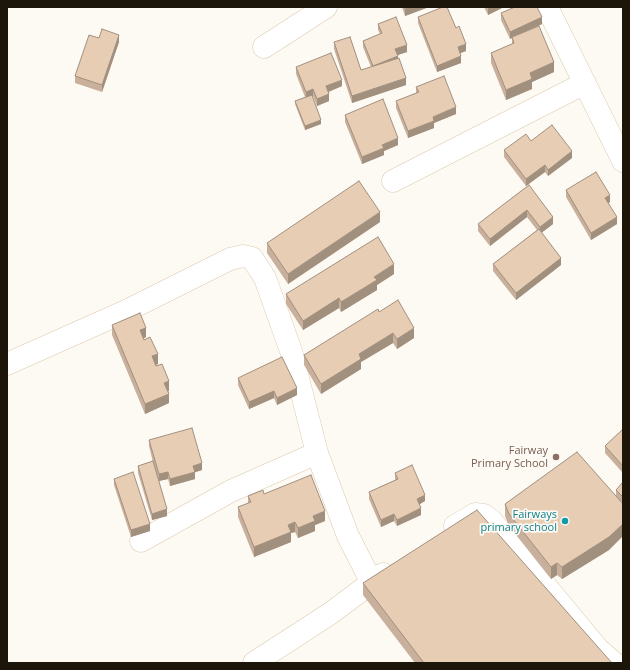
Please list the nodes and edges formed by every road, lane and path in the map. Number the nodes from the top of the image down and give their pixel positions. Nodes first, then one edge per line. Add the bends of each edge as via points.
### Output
1 (326, 7) edge
2 (547, 7) edge
3 (264, 47) dead end
4 (585, 83) junction
5 (623, 161) edge
6 (393, 181) dead end
7 (7, 364) edge
8 (317, 453) junction
9 (437, 538) edge
10 (141, 541) dead end
11 (398, 564) edge
12 (371, 581) junction
13 (254, 663) edge
14 (614, 663) edge

1 - 3 street
2 - 4 street
4 - 5 street
4 - 6 street
7 - 8 street via 126,311 230,259 243,256 252,258 265,278 291,351
8 - 10 street via 232,491
8 - 12 street via 348,536
9 - 14 street via 475,514 484,515 491,520 598,649
11 - 12 street
12 - 13 street via 331,613

